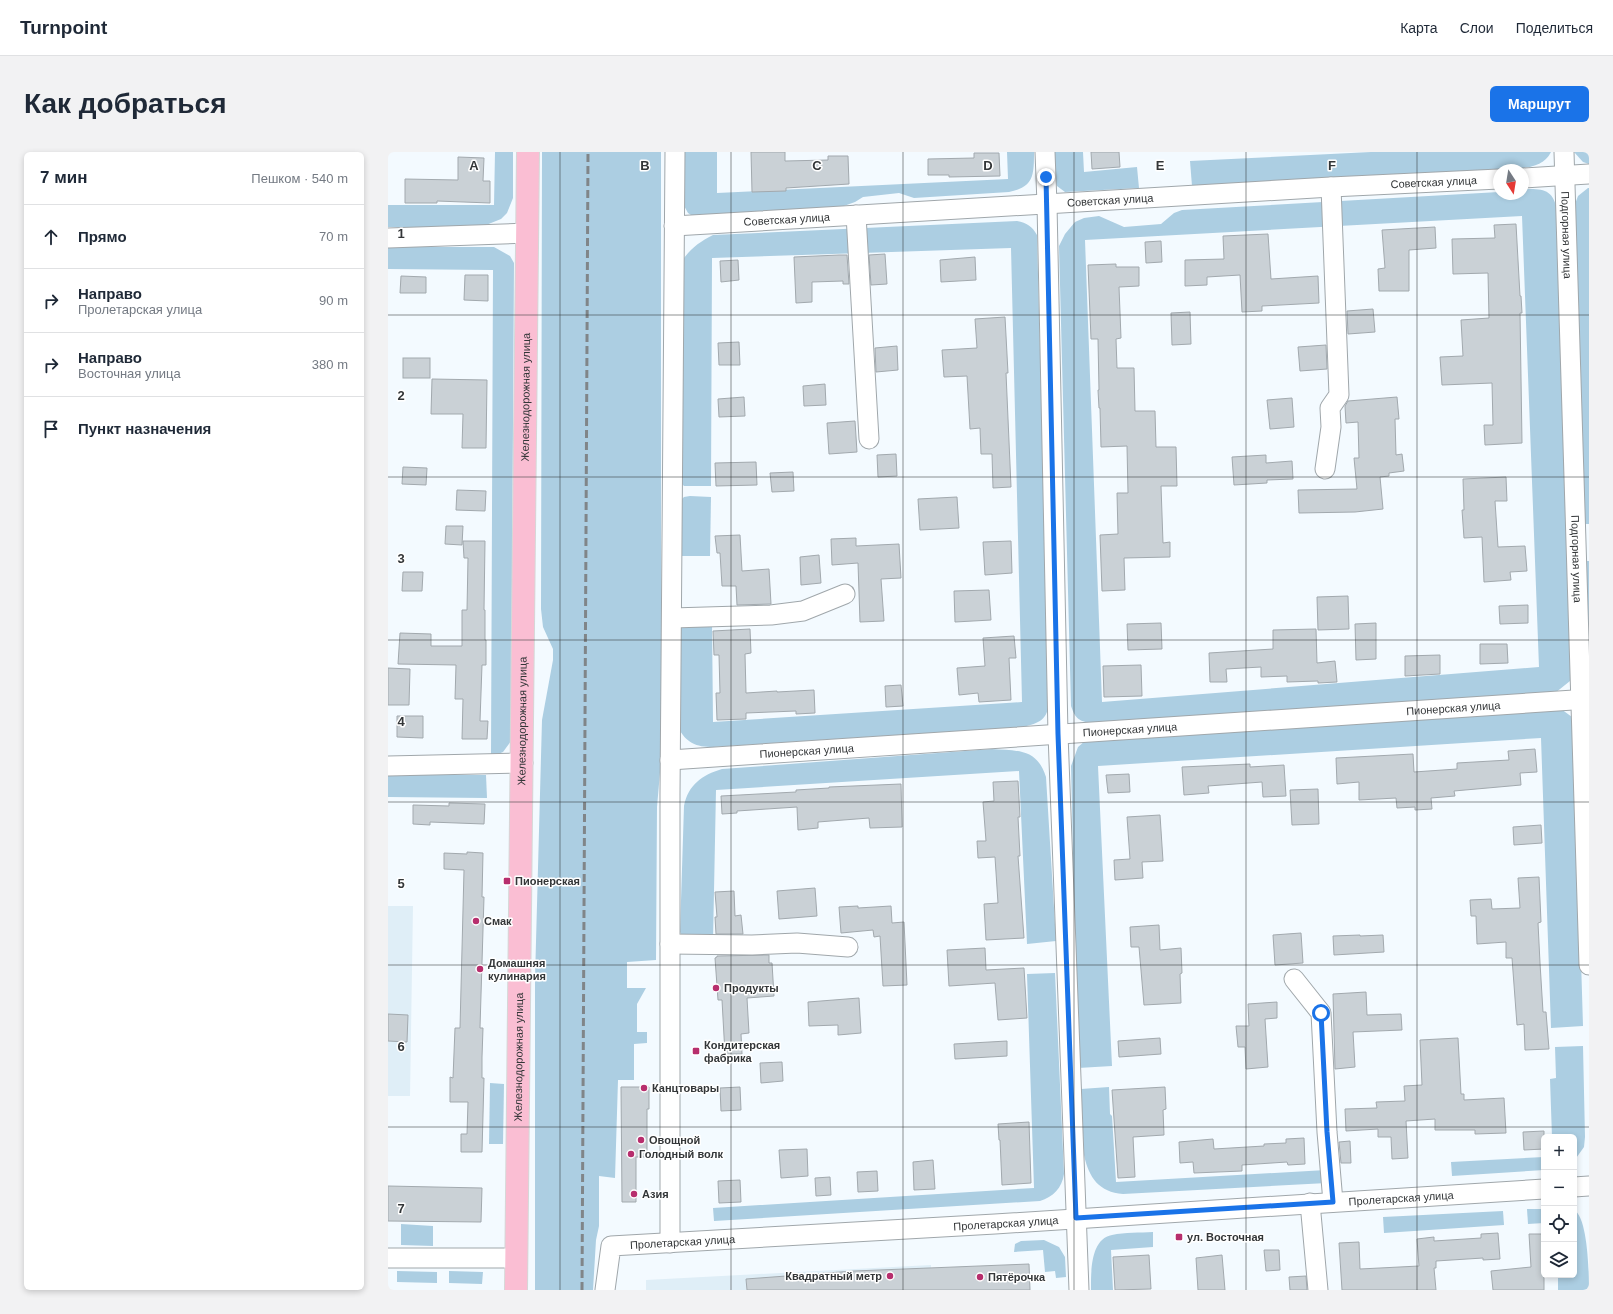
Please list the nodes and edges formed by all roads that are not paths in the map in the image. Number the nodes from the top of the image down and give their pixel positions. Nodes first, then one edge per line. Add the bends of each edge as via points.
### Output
1 (528, 152) edge
2 (675, 152) edge
3 (1045, 152) edge
4 (1564, 152) edge
5 (1589, 174) edge
6 (1565, 176) junction
7 (1529, 178) edge
8 (1493, 179) edge
9 (1331, 187) junction
10 (1047, 204) junction
11 (856, 215) junction
12 (674, 226) junction
13 (528, 233) junction
14 (388, 238) edge
15 (869, 439) dead end
16 (1325, 469) dead end
17 (845, 594) dead end
18 (672, 618) junction
19 (1585, 700) edge
20 (1058, 734) junction
21 (670, 760) junction
22 (522, 763) junction
23 (388, 766) edge
24 (670, 944) junction
25 (848, 947) dead end
26 (1589, 965) edge
27 (1294, 979) dead end
28 (1589, 1186) edge
29 (1577, 1187) edge
30 (1541, 1189) edge
31 (1333, 1202) junction
32 (1310, 1203) junction
33 (1076, 1218) junction
34 (670, 1243) junction
35 (388, 1258) edge
36 (516, 1258) junction
37 (516, 1290) edge
38 (605, 1290) edge
39 (1079, 1290) edge
40 (1318, 1290) edge

1 - 13 main road, Железнодорожная улица
2 - 12 street
3 - 10 street
4 - 6 street, Подгорная улица
5 - 6 street
6 - 7 street
6 - 19 street, Подгорная улица
8 - 9 street, Советская улица
9 - 10 street, Советская улица
9 - 16 street via 1339,395 1330,408 1331,427
10 - 11 street, Советская улица
10 - 20 street
11 - 12 street, Советская улица
11 - 15 street
12 - 18 street
13 - 14 street
13 - 22 main road, Железнодорожная улица
17 - 18 street via 803,611 771,615
18 - 21 street
19 - 20 street, Пионерская улица
19 - 26 street, Подгорная улица
20 - 21 street, Пионерская улица
20 - 33 street
21 - 24 street
22 - 23 street
22 - 36 main road, Железнодорожная улица
24 - 25 street via 797,943
24 - 34 street
27 - 31 street via 1321,1013
28 - 29 street
30 - 31 street, Пролетарская улица
31 - 32 street, Пролетарская улица
32 - 33 street, Пролетарская улица
32 - 40 street
33 - 34 street, Пролетарская улица
33 - 39 street
34 - 38 street, Пролетарская улица via 611,1246
35 - 36 street
36 - 37 main road, Железнодорожная улица

